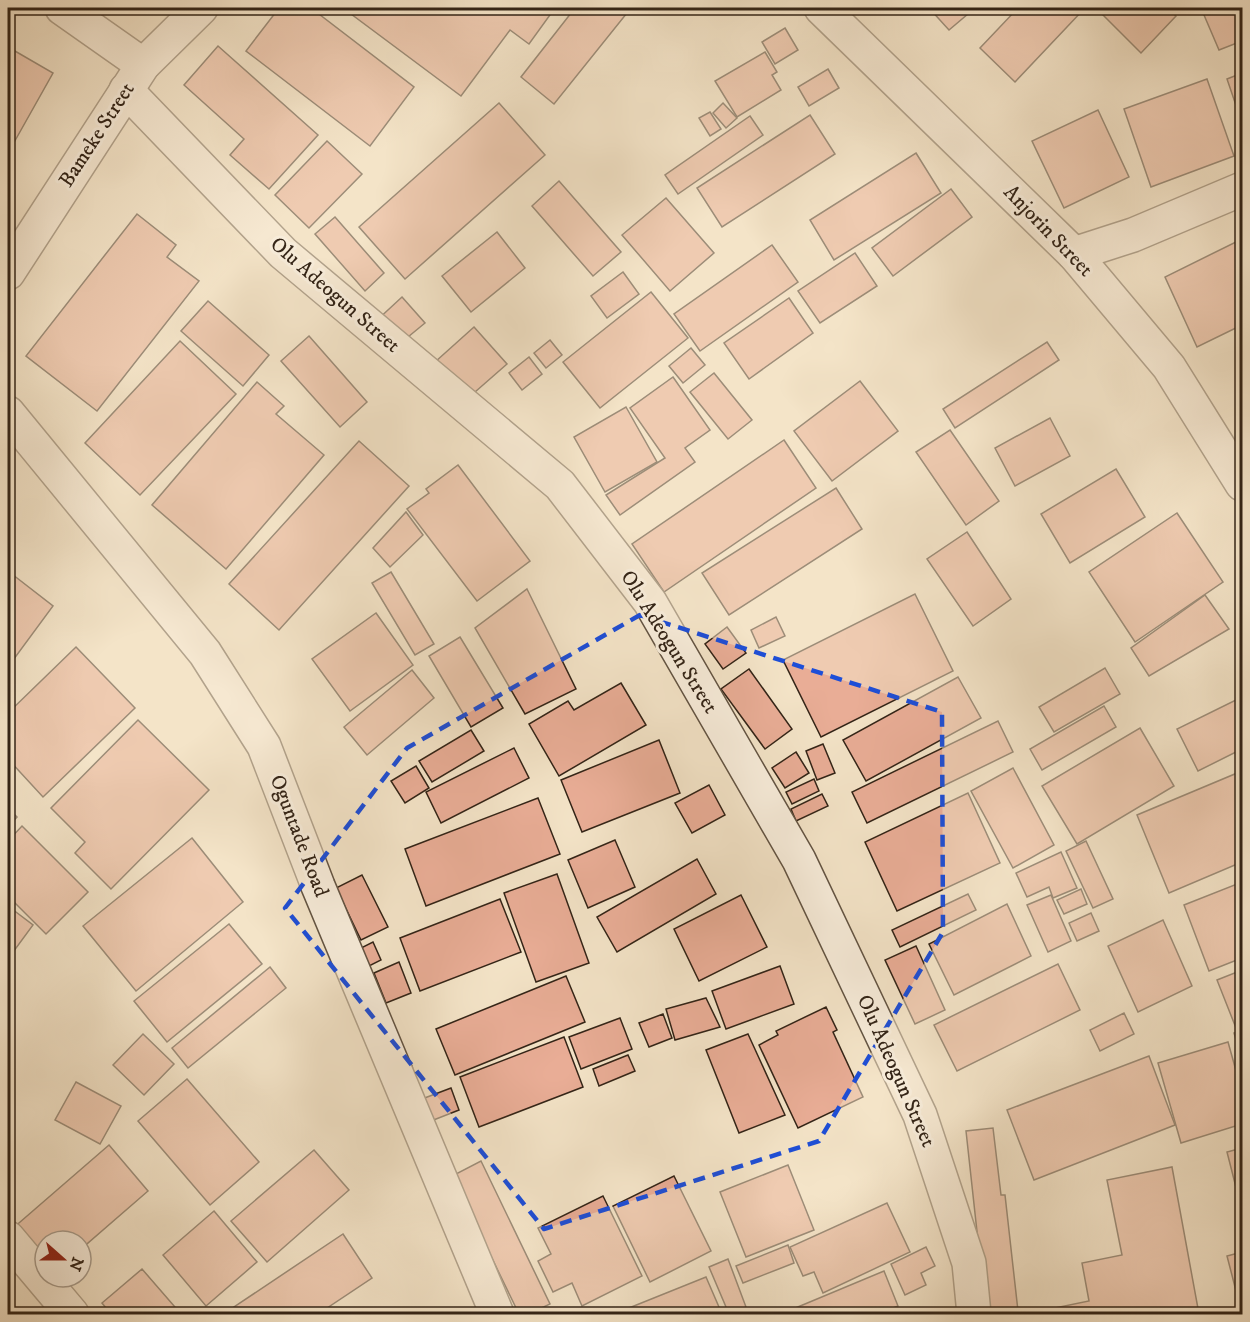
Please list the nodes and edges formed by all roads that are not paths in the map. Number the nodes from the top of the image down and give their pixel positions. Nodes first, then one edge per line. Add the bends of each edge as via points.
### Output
1 (62, 8) edge
2 (201, 8) edge
3 (821, 8) edge
4 (135, 77) junction
5 (1242, 189) edge
6 (1074, 254) junction
7 (8, 273) edge
8 (8, 413) edge
9 (1242, 484) edge
10 (8, 1238) edge
11 (72, 1314) edge
12 (496, 1314) edge
13 (974, 1314) edge

1 - 4 street, Olu Adeogun Street
2 - 4 street, Bameke Street
3 - 6 street, Anjorin Street
4 - 7 street, Bameke Street
4 - 13 street, Olu Adeogun Street via 283,254 560,485 650,602 800,860 920,1115 969,1263
5 - 6 street via 1133,235
6 - 9 street, Anjorin Street via 1169,367
8 - 12 street, Oguntade Road via 205,653 264,746
10 - 11 street

